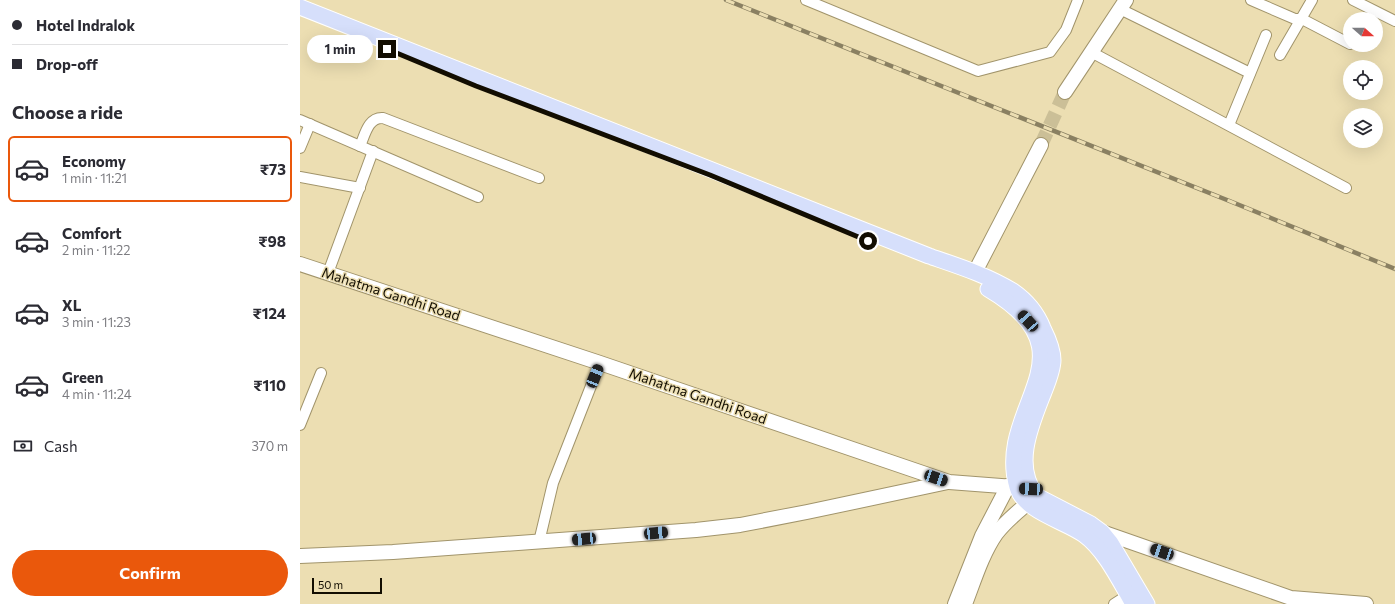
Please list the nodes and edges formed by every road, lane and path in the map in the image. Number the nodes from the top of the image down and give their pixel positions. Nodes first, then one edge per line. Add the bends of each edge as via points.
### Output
1 (806, 0) edge
2 (1078, 0) edge
3 (1251, 0) edge
4 (1312, 0) edge
5 (1353, 0) edge
6 (1123, 5) edge
7 (300, 7) edge
8 (300, 14) edge
9 (1302, 19) junction
10 (1395, 21) edge
11 (1266, 35) dead end
12 (1343, 41) edge
13 (1091, 52) junction
14 (1280, 55) dead end
15 (1250, 73) junction
16 (1065, 92) tunnel mouth
17 (300, 120) edge
18 (310, 124) junction
19 (1228, 125) junction
20 (1041, 145) tunnel mouth
21 (360, 146) junction
22 (300, 148) edge
23 (373, 151) junction
24 (300, 177) edge
25 (539, 178) dead end
26 (360, 188) junction
27 (1346, 188) dead end
28 (478, 197) dead end
29 (300, 264) edge
30 (975, 272) junction
31 (328, 273) junction
32 (600, 363) junction
33 (321, 373) dead end
34 (300, 425) edge
35 (949, 482) junction
36 (1024, 492) junction
37 (1102, 532) junction
38 (1085, 535) junction
39 (539, 542) junction
40 (300, 557) edge
41 (1131, 600) edge
42 (1293, 601) edge
43 (969, 602) edge
44 (955, 604) edge
45 (1114, 604) edge
46 (1147, 604) edge
47 (1365, 604) edge

1 - 2 street via 978,71 1050,52 1066,30
3 - 9 street via 1295,19
4 - 9 street
5 - 10 street
6 - 13 street
6 - 15 street
7 - 30 main road
8 - 36 main road via 476,86 710,175 894,252 961,276 1003,298 1017,308 1028,321 1037,336 1041,350 1041,363 1015,441 1014,451
9 - 12 street
9 - 14 street
11 - 15 street
13 - 16 street
13 - 19 street
15 - 19 street
17 - 18 street
18 - 21 street
18 - 22 street
19 - 27 street
20 - 30 street
21 - 23 street
21 - 25 street via 371,121 376,117 383,118
23 - 26 street
23 - 28 street
24 - 26 street
26 - 31 street
29 - 31 street, Mahatma Gandhi Road
30 - 36 main road via 1013,292 1028,304 1038,317 1050,342 1053,361 1029,431
31 - 32 street, Mahatma Gandhi Road
32 - 35 street, Mahatma Gandhi Road
32 - 39 street via 553,483
33 - 34 street
35 - 36 street, Mahatma Gandhi Road
35 - 39 street via 740,525
36 - 37 main road via 1091,524
36 - 38 main road
36 - 43 street via 993,540
36 - 44 street via 982,536
37 - 38 street
37 - 42 street
37 - 46 main road
38 - 41 main road via 1106,560
39 - 40 street
41 - 45 street
42 - 47 street

